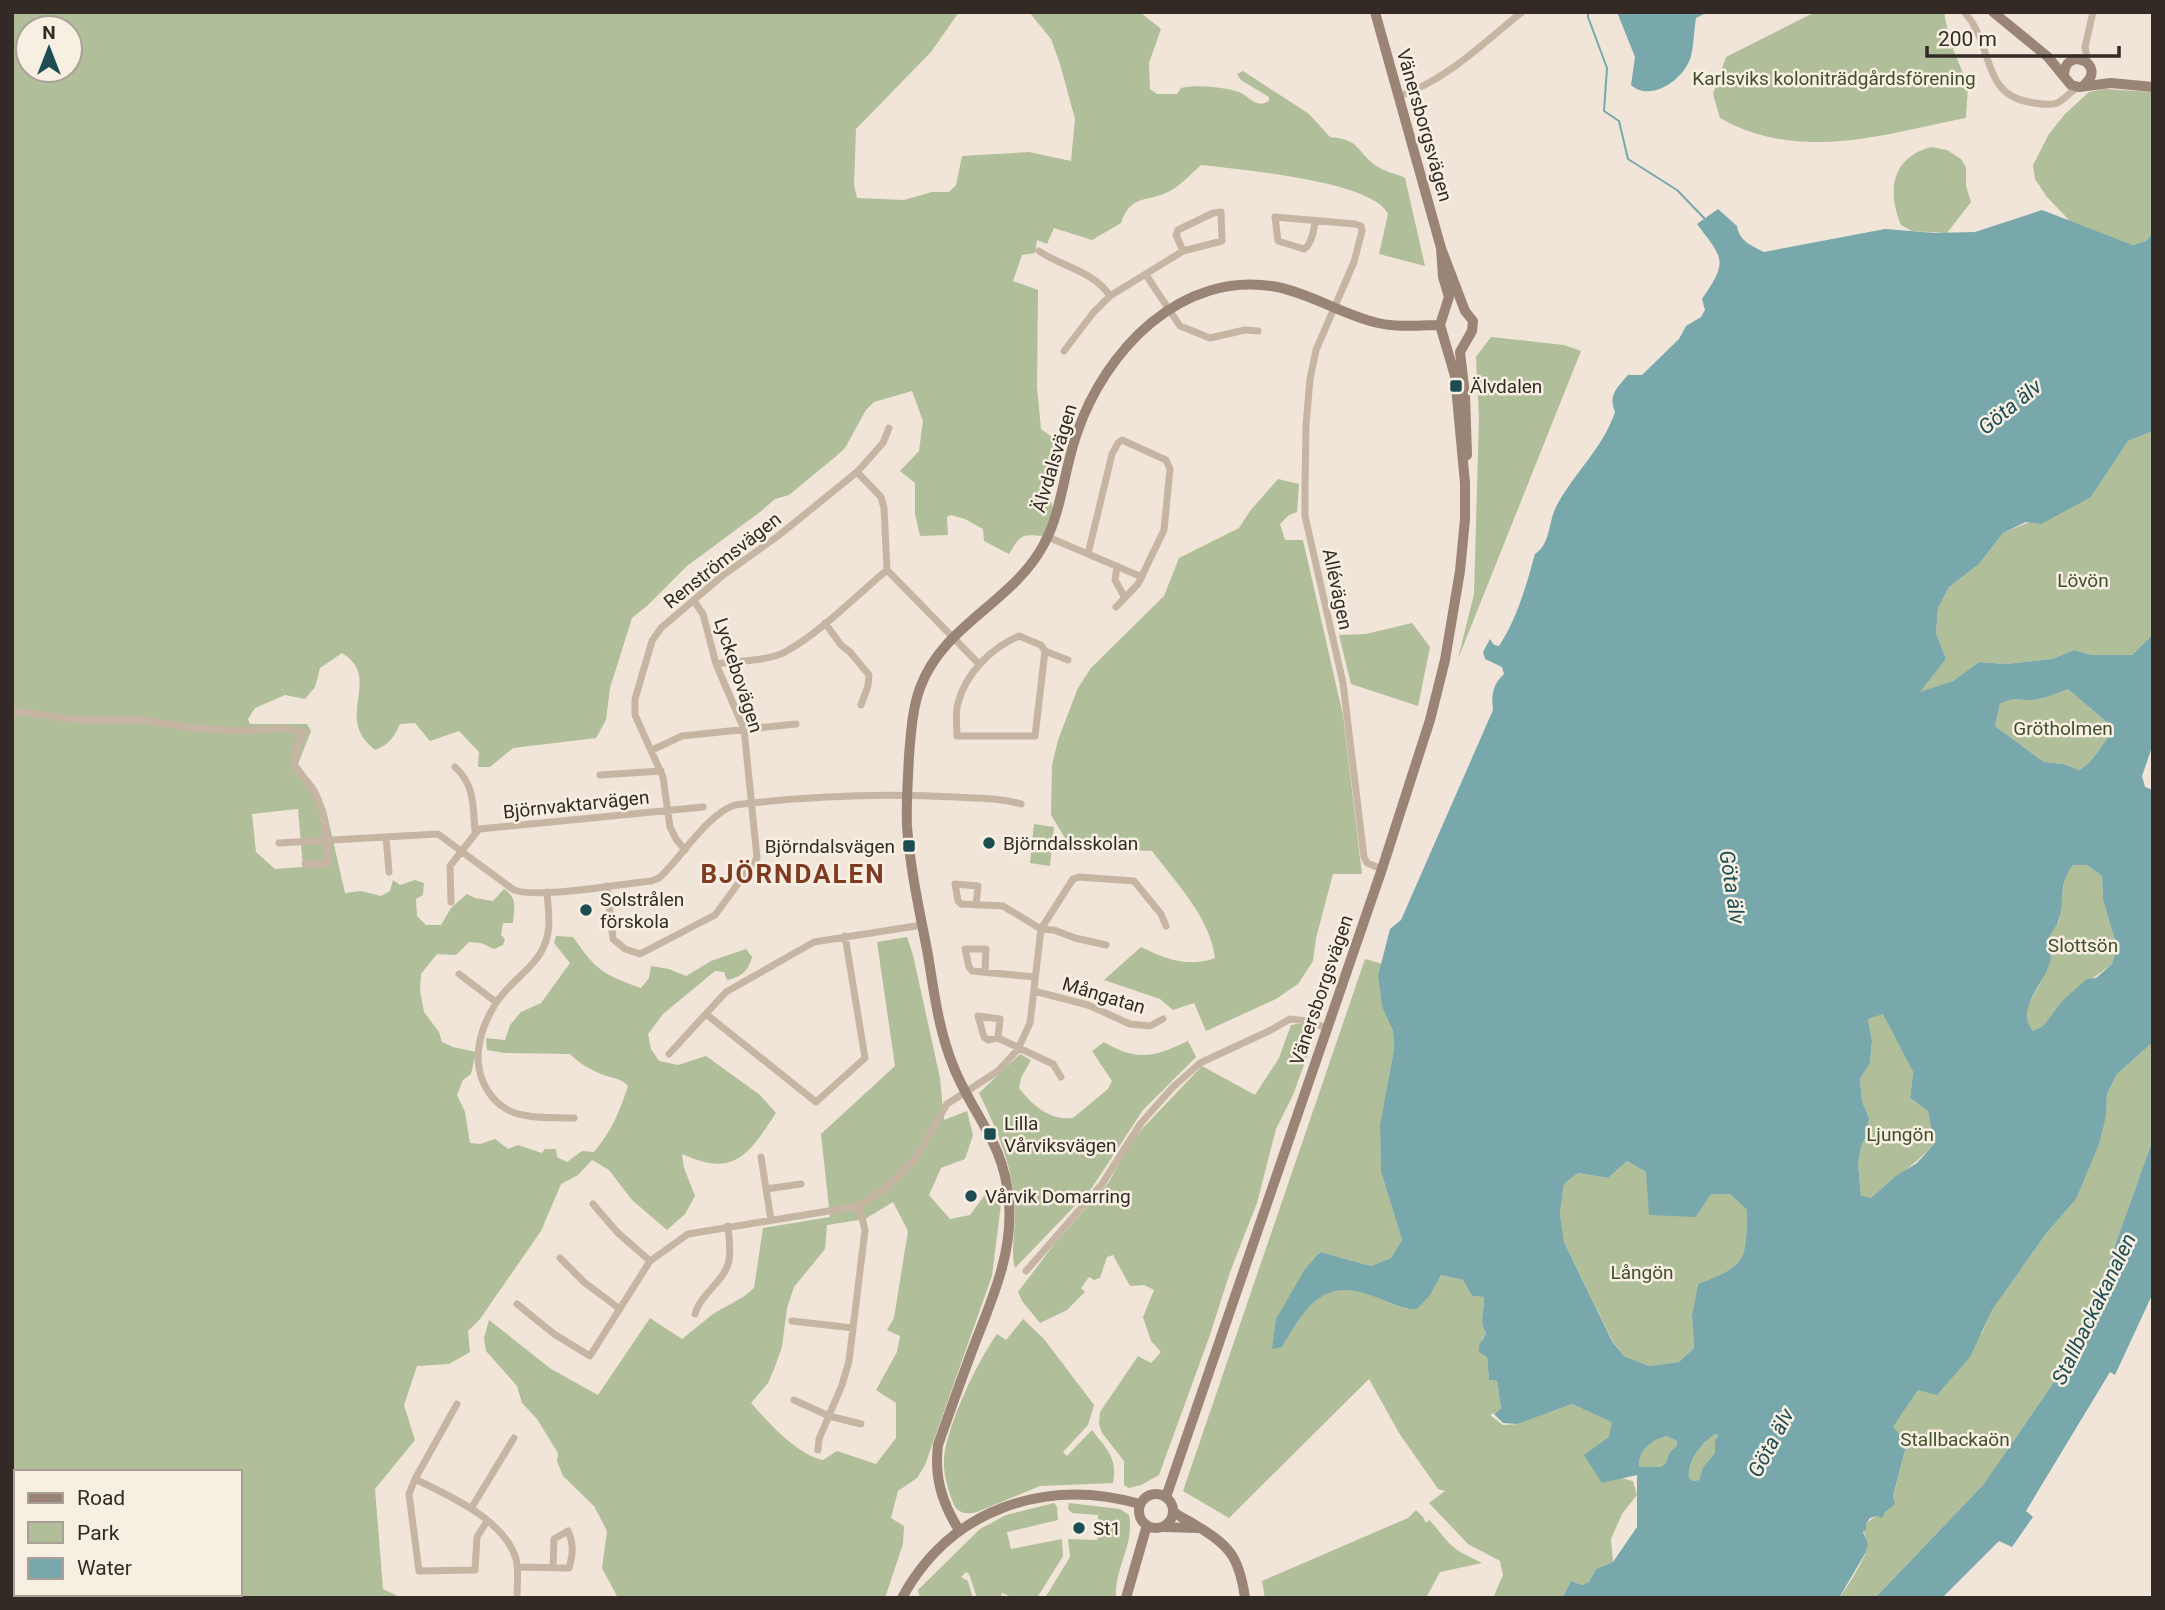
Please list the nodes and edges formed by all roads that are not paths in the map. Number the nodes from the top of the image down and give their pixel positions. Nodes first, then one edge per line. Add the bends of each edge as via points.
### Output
1 (1375, 12) edge
2 (1522, 12) edge
3 (1993, 12) edge
4 (2093, 12) edge
5 (1965, 13) edge
6 (2085, 47) junction
7 (2048, 57) junction
8 (2074, 60) junction
9 (2090, 67) junction
10 (2066, 83) junction
11 (2111, 83) junction
12 (2081, 86) junction
13 (2153, 88) edge
14 (1399, 96) junction
15 (1315, 220) junction
16 (1441, 248) junction
17 (1040, 251) dead end
18 (1183, 251) junction
19 (1146, 275) junction
20 (1110, 296) junction
21 (1335, 308) junction
22 (1168, 310) junction
23 (1465, 311) junction
24 (1445, 312) junction
25 (1440, 325) junction
26 (1258, 331) dead end
27 (1444, 337) junction
28 (1468, 338) junction
29 (1064, 351) dead end
30 (888, 428) dead end
31 (857, 472) junction
32 (1465, 483) junction
33 (1048, 537) junction
34 (1088, 554) junction
35 (1116, 566) junction
36 (887, 570) junction
37 (1142, 577) junction
38 (1125, 598) junction
39 (694, 601) junction
40 (1116, 607) dead end
41 (825, 623) junction
42 (952, 636) junction
43 (1045, 651) junction
44 (1068, 660) dead end
45 (716, 664) junction
46 (979, 664) junction
47 (861, 705) dead end
48 (12, 711) edge
49 (796, 724) dead end
50 (744, 729) junction
51 (652, 750) junction
52 (455, 767) dead end
53 (661, 771) junction
54 (600, 775) dead end
55 (907, 795) junction
56 (751, 803) junction
57 (1021, 804) dead end
58 (703, 807) dead end
59 (667, 811) junction
60 (475, 831) junction
61 (386, 837) junction
62 (327, 842) junction
63 (279, 843) dead end
64 (462, 850) junction
65 (685, 850) junction
66 (305, 864) dead end
67 (1382, 869) junction
68 (389, 872) dead end
69 (607, 886) junction
70 (547, 892) junction
71 (451, 902) dead end
72 (976, 905) dead end
73 (922, 925) junction
74 (1166, 926) dead end
75 (1041, 929) junction
76 (845, 936) junction
77 (1106, 945) dead end
78 (985, 971) dead end
79 (459, 974) dead end
80 (1035, 977) junction
81 (1034, 991) junction
82 (496, 1002) junction
83 (706, 1014) junction
84 (1163, 1019) dead end
85 (1327, 1028) junction
86 (998, 1038) dead end
87 (1018, 1049) junction
88 (669, 1054) dead end
89 (1060, 1077) dead end
90 (966, 1091) junction
91 (574, 1118) dead end
92 (761, 1157) dead end
93 (801, 1184) dead end
94 (766, 1189) junction
95 (593, 1204) dead end
96 (859, 1206) junction
97 (771, 1220) junction
98 (728, 1227) junction
99 (559, 1258) dead end
100 (650, 1261) junction
101 (1026, 1271) dead end
102 (517, 1304) dead end
103 (620, 1309) junction
104 (695, 1314) dead end
105 (792, 1321) dead end
106 (853, 1328) junction
107 (794, 1400) dead end
108 (457, 1404) dead end
109 (829, 1416) junction
110 (861, 1424) dead end
111 (514, 1438) dead end
112 (818, 1450) dead end
113 (415, 1479) junction
114 (1166, 1497) junction
115 (1140, 1504) junction
116 (472, 1507) junction
117 (1173, 1511) junction
118 (486, 1521) junction
119 (1147, 1525) junction
120 (1163, 1527) junction
121 (1199, 1528) junction
122 (959, 1530) junction
123 (517, 1567) junction
124 (553, 1568) junction
125 (517, 1598) edge
126 (902, 1598) edge
127 (1126, 1598) edge
128 (1245, 1598) edge

1 - 14 street, Vänersborgsvägen
2 - 14 street via 1449,71
3 - 7 street
4 - 6 street
5 - 10 street via 1980,35 1996,82 2010,97 2050,104 2060,101
6 - 8 street
6 - 9 street
7 - 8 street
7 - 10 street
8 - 9 street
8 - 10 street via 2065,67
9 - 11 street
9 - 12 street via 2090,80
10 - 12 street
11 - 12 street
11 - 13 street
14 - 16 street, Vänersborgsvägen
15 - 15 street via 1275,217 1278,241 1308,246
15 - 21 street, Allévägen via 1361,226 1354,262
16 - 23 street, Vänersborgsvägen
16 - 24 street, Vänersborgsvägen via 1448,297
17 - 20 street via 1093,278
18 - 18 street via 1222,241 1221,212 1178,230
18 - 19 street
19 - 20 street
19 - 22 street
20 - 29 street
21 - 22 street, Älvdalsvägen via 1292,290 1259,285 1217,289
21 - 25 street, Älvdalsvägen via 1390,326
21 - 67 street, Allévägen via 1316,350 1310,379 1306,516 1343,683 1364,857
22 - 26 street via 1180,326 1204,338
22 - 33 street, Älvdalsvägen via 1135,336 1098,386 1077,432
23 - 24 street
23 - 28 street, Vänersborgsvägen via 1473,323
24 - 25 street, Vänersborgsvägen
25 - 27 street, Vänersborgsvägen
27 - 28 street via 1456,342
27 - 32 street, Vänersborgsvägen via 1455,376
28 - 32 street, Vänersborgsvägen via 1460,352 1467,416
30 - 31 street, Renströmsvägen via 883,443
31 - 36 street via 881,497
31 - 39 street, Renströmsvägen
32 - 67 street, Vänersborgsvägen via 1460,571 1445,660
33 - 34 street
33 - 42 street, Älvdalsvägen via 1027,572
34 - 35 street
34 - 37 street via 1112,454 1122,440 1169,465 1164,530
35 - 37 street
35 - 38 street via 1115,580
36 - 41 street
36 - 42 street
37 - 38 street
38 - 40 street
39 - 45 street, Lyckebovägen via 703,614
39 - 51 street, Renströmsvägen via 656,634 635,699 635,715
41 - 45 street via 775,656
41 - 47 street via 869,675
42 - 46 street
42 - 55 street, Älvdalsvägen via 918,691
43 - 44 street
43 - 46 street via 1019,636
43 - 46 street via 1035,736 957,736 957,704
45 - 50 street, Lyckebovägen
48 - 62 street via 78,720 304,732 294,765 317,797
49 - 50 street
50 - 51 street via 682,736
50 - 56 street, Lyckebovägen
51 - 53 street, Renströmsvägen
52 - 60 street via 472,791
53 - 54 street
53 - 59 street, Renströmsvägen
55 - 56 street
55 - 57 street
55 - 73 street via 909,846
56 - 65 street via 728,807
56 - 69 street, Lyckebovägen via 757,858 715,915 636,954 613,939
58 - 59 street, Björnvaktarvägen
59 - 60 street, Björnvaktarvägen
59 - 65 street, Renströmsvägen via 670,827
60 - 64 street
61 - 62 street
61 - 64 street via 438,834
61 - 68 street
62 - 63 street
62 - 66 street via 328,864
64 - 70 street via 514,890
64 - 71 street via 448,872
65 - 69 street via 659,878
67 - 85 street, Vänersborgsvägen
69 - 70 street
70 - 82 street via 549,931 544,947
72 - 75 street via 1003,906
73 - 76 street
73 - 90 street via 945,1043
74 - 75 street via 1134,881 1079,877 1073,879
75 - 77 street
75 - 80 street
76 - 83 street via 814,942 763,970 726,992
76 - 83 street via 865,1058 816,1102
78 - 80 street
79 - 82 street
80 - 81 street
81 - 84 street, Mångatan via 1088,1005 1130,1024 1150,1026
81 - 87 street via 1030,1023
82 - 91 street via 478,1045 478,1070 487,1091 516,1114
83 - 88 street
85 - 101 street via 1290,1019 1199,1063 1141,1123 1102,1184
85 - 114 street, Vänersborgsvägen
86 - 87 street
87 - 89 street via 1053,1064
87 - 90 street via 998,1070
90 - 96 street via 947,1104 915,1159
90 - 122 street via 994,1140 1006,1174 1010,1228 1002,1269 936,1460 938,1481
92 - 94 street
93 - 94 street
94 - 97 street
95 - 100 street
96 - 97 street
96 - 106 street via 864,1230
97 - 98 street
98 - 100 street via 688,1234
98 - 104 street via 725,1271 698,1303
99 - 103 street
100 - 103 street
102 - 103 street via 590,1356
105 - 106 street
106 - 109 street via 842,1385
107 - 109 street
108 - 113 street
109 - 110 street
109 - 112 street
111 - 116 street
113 - 116 street
113 - 118 street via 409,1494 419,1571 475,1570 477,1537
114 - 115 street via 1150,1495
114 - 117 street
115 - 119 street via 1140,1516
115 - 122 street via 1083,1495 1046,1496 1002,1508
116 - 118 street
117 - 120 street
117 - 121 street
118 - 123 street via 511,1547
119 - 120 street
119 - 127 street
120 - 121 street
121 - 128 street via 1234,1555
122 - 126 street via 923,1565
123 - 124 street
123 - 125 street
124 - 124 street via 569,1568 573,1554 568,1531 554,1539

